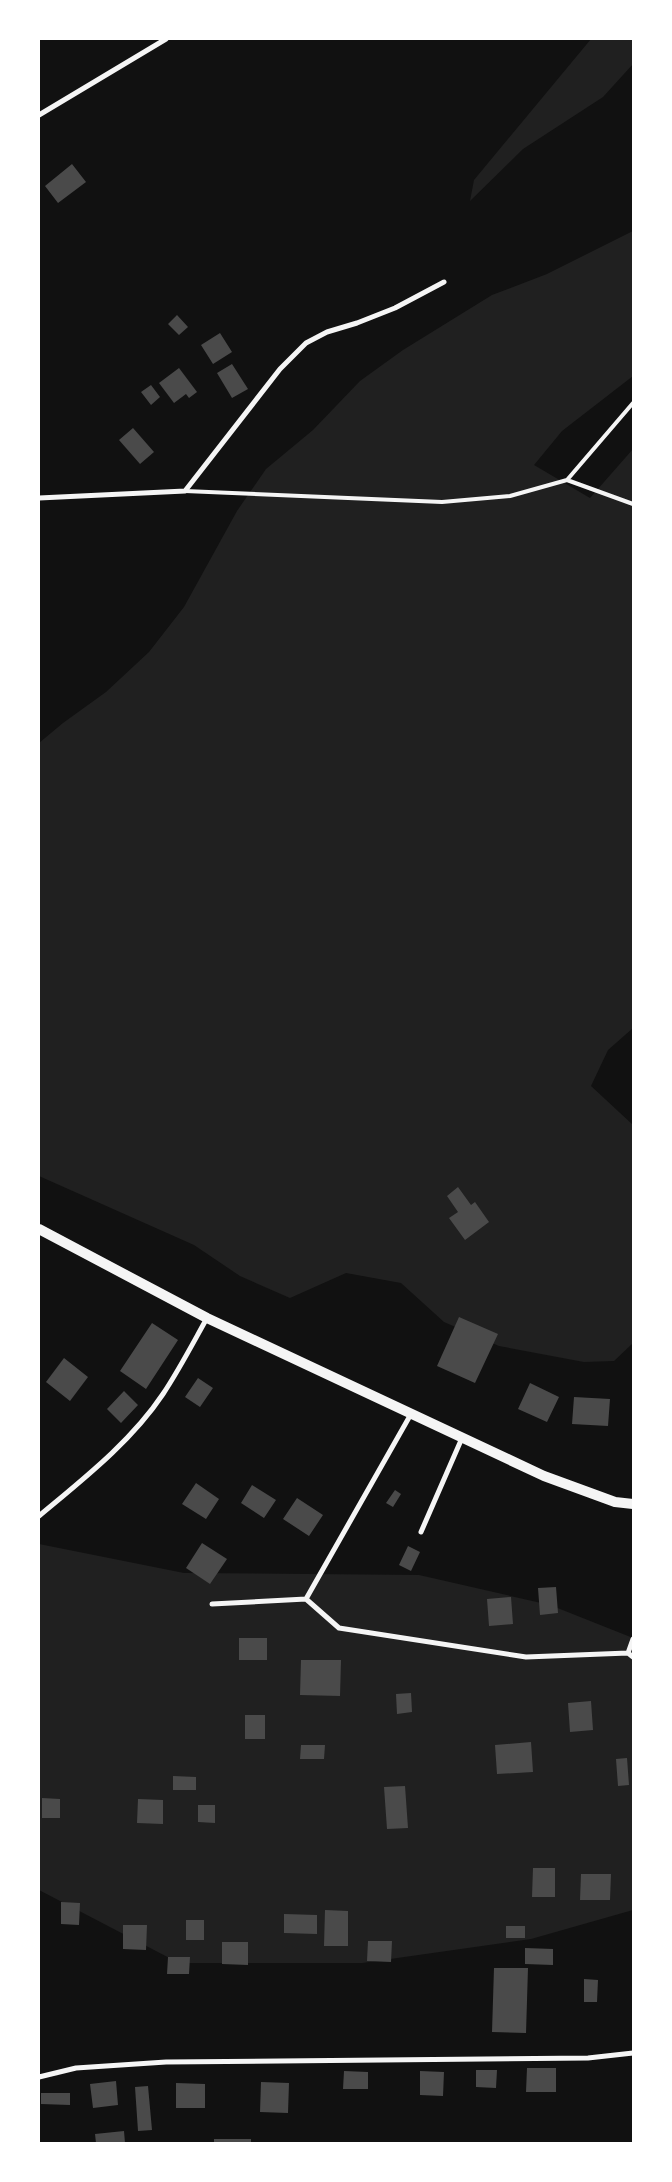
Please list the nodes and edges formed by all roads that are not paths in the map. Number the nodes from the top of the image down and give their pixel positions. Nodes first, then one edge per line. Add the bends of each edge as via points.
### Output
1 (166, 39) edge
2 (39, 115) edge
3 (444, 282) dead end
4 (633, 403) edge
5 (567, 480) junction
6 (185, 491) junction
7 (39, 498) edge
8 (633, 504) edge
9 (39, 1229) edge
10 (207, 1318) junction
11 (412, 1414) junction
12 (462, 1438) junction
13 (633, 1504) edge
14 (39, 1516) edge
15 (421, 1532) dead end
16 (306, 1599) junction
17 (212, 1604) dead end
18 (633, 1639) edge
19 (628, 1653) junction
20 (633, 1657) edge
21 (633, 2053) edge
22 (39, 2076) edge

1 - 2 street
3 - 6 street via 395,308 327,332 306,343 280,369
4 - 5 lane
5 - 6 lane via 510,496 442,502
5 - 8 lane
6 - 7 street
9 - 10 main road
10 - 11 main road
10 - 14 street via 162,1395 134,1429 90,1473
11 - 12 main road
11 - 16 street
12 - 13 main road via 544,1476 615,1502
12 - 15 street
16 - 17 street
16 - 19 street via 339,1628 526,1657
18 - 19 street
19 - 20 street
21 - 22 street via 588,2058 166,2062 76,2068

